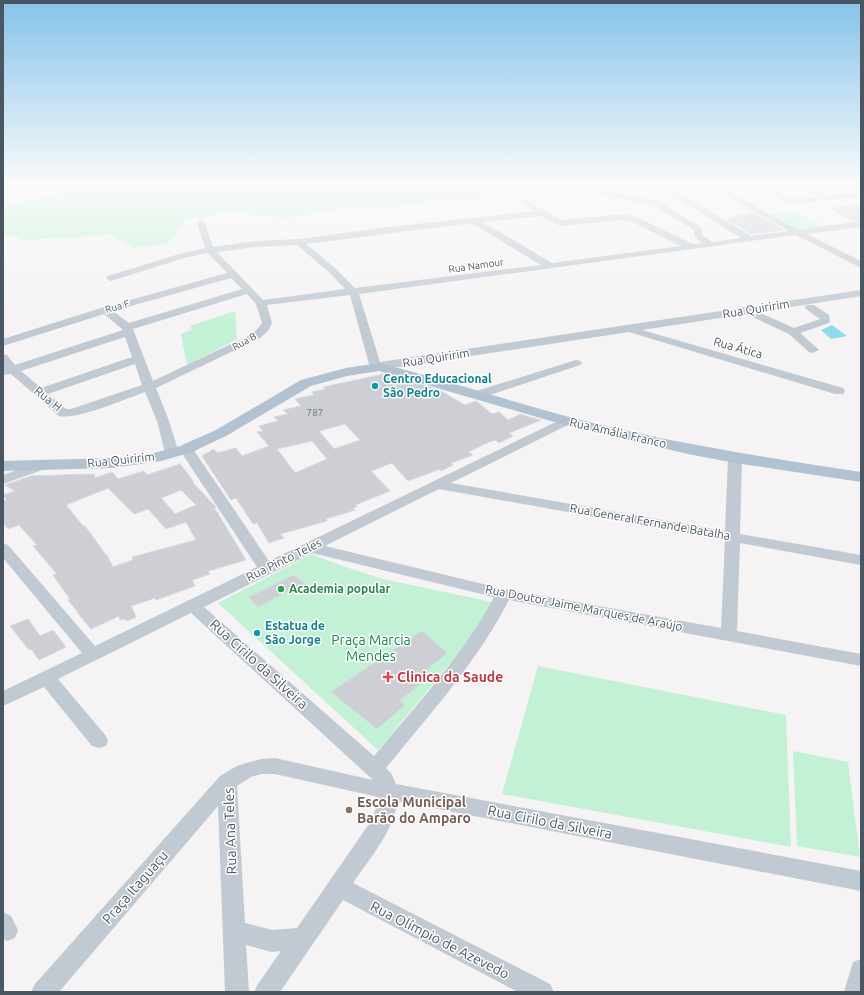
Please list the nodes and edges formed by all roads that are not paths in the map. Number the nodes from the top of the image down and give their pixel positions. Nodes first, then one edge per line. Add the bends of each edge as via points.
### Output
1 (204, 231) edge
2 (377, 231) edge
3 (492, 231) edge
4 (660, 231) edge
5 (698, 231) edge
6 (737, 231) edge
7 (794, 231) edge
8 (808, 231) edge
9 (797, 233) junction
10 (749, 239) junction
11 (299, 242) junction
12 (709, 244) junction
13 (691, 247) junction
14 (210, 250) junction
15 (861, 265) edge
16 (550, 266) junction
17 (233, 274) junction
18 (111, 278) dead end
19 (250, 290) junction
20 (354, 293) junction
21 (861, 293) edge
22 (261, 303) junction
23 (810, 307) dead end
24 (105, 310) junction
25 (748, 311) junction
26 (629, 329) junction
27 (128, 330) junction
28 (793, 332) junction
29 (3, 343) edge
30 (813, 350) dead end
31 (3, 357) edge
32 (138, 359) junction
33 (576, 363) dead end
34 (379, 367) junction
35 (8, 371) edge
36 (148, 387) junction
37 (839, 391) dead end
38 (39, 393) junction
39 (477, 395) junction
40 (566, 421) junction
41 (179, 451) junction
42 (735, 458) junction
43 (3, 466) edge
44 (40, 466) junction
45 (861, 477) edge
46 (3, 480) edge
47 (438, 485) junction
48 (733, 537) junction
49 (309, 547) junction
50 (3, 548) edge
51 (861, 560) edge
52 (266, 569) junction
53 (504, 594) junction
54 (193, 606) junction
55 (729, 635) junction
56 (93, 655) junction
57 (861, 660) edge
58 (47, 678) junction
59 (3, 699) edge
60 (99, 741) dead end
61 (375, 768) junction
62 (227, 782) junction
63 (388, 791) junction
64 (861, 881) edge
65 (339, 887) junction
66 (235, 931) junction
67 (304, 938) junction
68 (861, 970) edge
69 (43, 992) edge
70 (237, 992) edge
71 (266, 992) edge
72 (542, 992) edge
73 (856, 992) edge

1 - 14 street, Rua B
2 - 11 street
3 - 16 street
4 - 13 street
5 - 12 street via 699,237
6 - 10 street
7 - 9 street
8 - 9 street, Rua Namour
9 - 10 street, Rua Namour
9 - 15 street
10 - 12 street, Rua Namour
11 - 14 street
11 - 20 street
12 - 13 street, Rua Namour
13 - 16 street, Rua Namour
14 - 17 street, Rua B
14 - 18 street
16 - 20 street, Rua Namour
17 - 19 street, Rua B
17 - 24 street, Rua F
19 - 22 street, Rua B
19 - 27 street
20 - 22 street, Rua Namour
20 - 34 street
21 - 25 street, Rua Quiririm
22 - 36 street, Rua B via 267,323 256,336
23 - 28 street via 825,317 825,321
24 - 27 street
24 - 29 street, Rua F
25 - 26 street, Rua Quiririm
25 - 28 street
26 - 34 street, Rua Quiririm
26 - 37 street, Rua Ática
27 - 32 street
27 - 35 street
28 - 30 street
31 - 35 street, Rua H
32 - 36 street
32 - 38 street
33 - 39 street
34 - 39 main road, Rua Amália Franco
34 - 41 main road, Rua Quiririm via 346,372 306,383 221,433
35 - 38 street, Rua H
36 - 38 street, Rua H via 72,413 62,412
36 - 41 street
39 - 40 main road, Rua Amália Franco
40 - 42 main road, Rua Amália Franco
40 - 47 street, Rua Pinto Teles
41 - 44 main road, Rua Quiririm via 137,461
41 - 52 street
42 - 45 main road, Rua Amália Franco
42 - 48 street
43 - 44 main road, Rua Quiririm
44 - 46 street
47 - 48 street, Rua General Fernande Batalha
47 - 49 street, Rua Pinto Teles
48 - 51 street, Rua General Fernande Batalha
48 - 55 street
49 - 52 street, Rua Pinto Teles
49 - 53 street, Rua Doutor Jaime Marques de Araújo
50 - 56 street
52 - 54 street, Rua Pinto Teles
53 - 55 street, Rua Doutor Jaime Marques de Araújo
53 - 61 street via 470,652
54 - 56 street, Rua Pinto Teles
54 - 61 street, Rua Cirilo da Silveira
55 - 57 street, Rua Doutor Jaime Marques de Araújo
56 - 58 street, Rua Pinto Teles
58 - 59 street, Rua Pinto Teles
58 - 60 street
61 - 63 street, Rua Cirilo da Silveira via 384,779
62 - 63 street, Rua Ana Teles via 243,771 260,766 275,766
62 - 66 street, Rua Ana Teles
62 - 69 street, Praça Itaguaçu
63 - 64 street, Rua Cirilo da Silveira
63 - 65 street via 387,806 380,825
65 - 67 street
65 - 72 street, Rua Olímpio de Azevedo
66 - 67 street via 272,941
66 - 70 street, Rua Ana Teles
67 - 71 street
68 - 73 street

